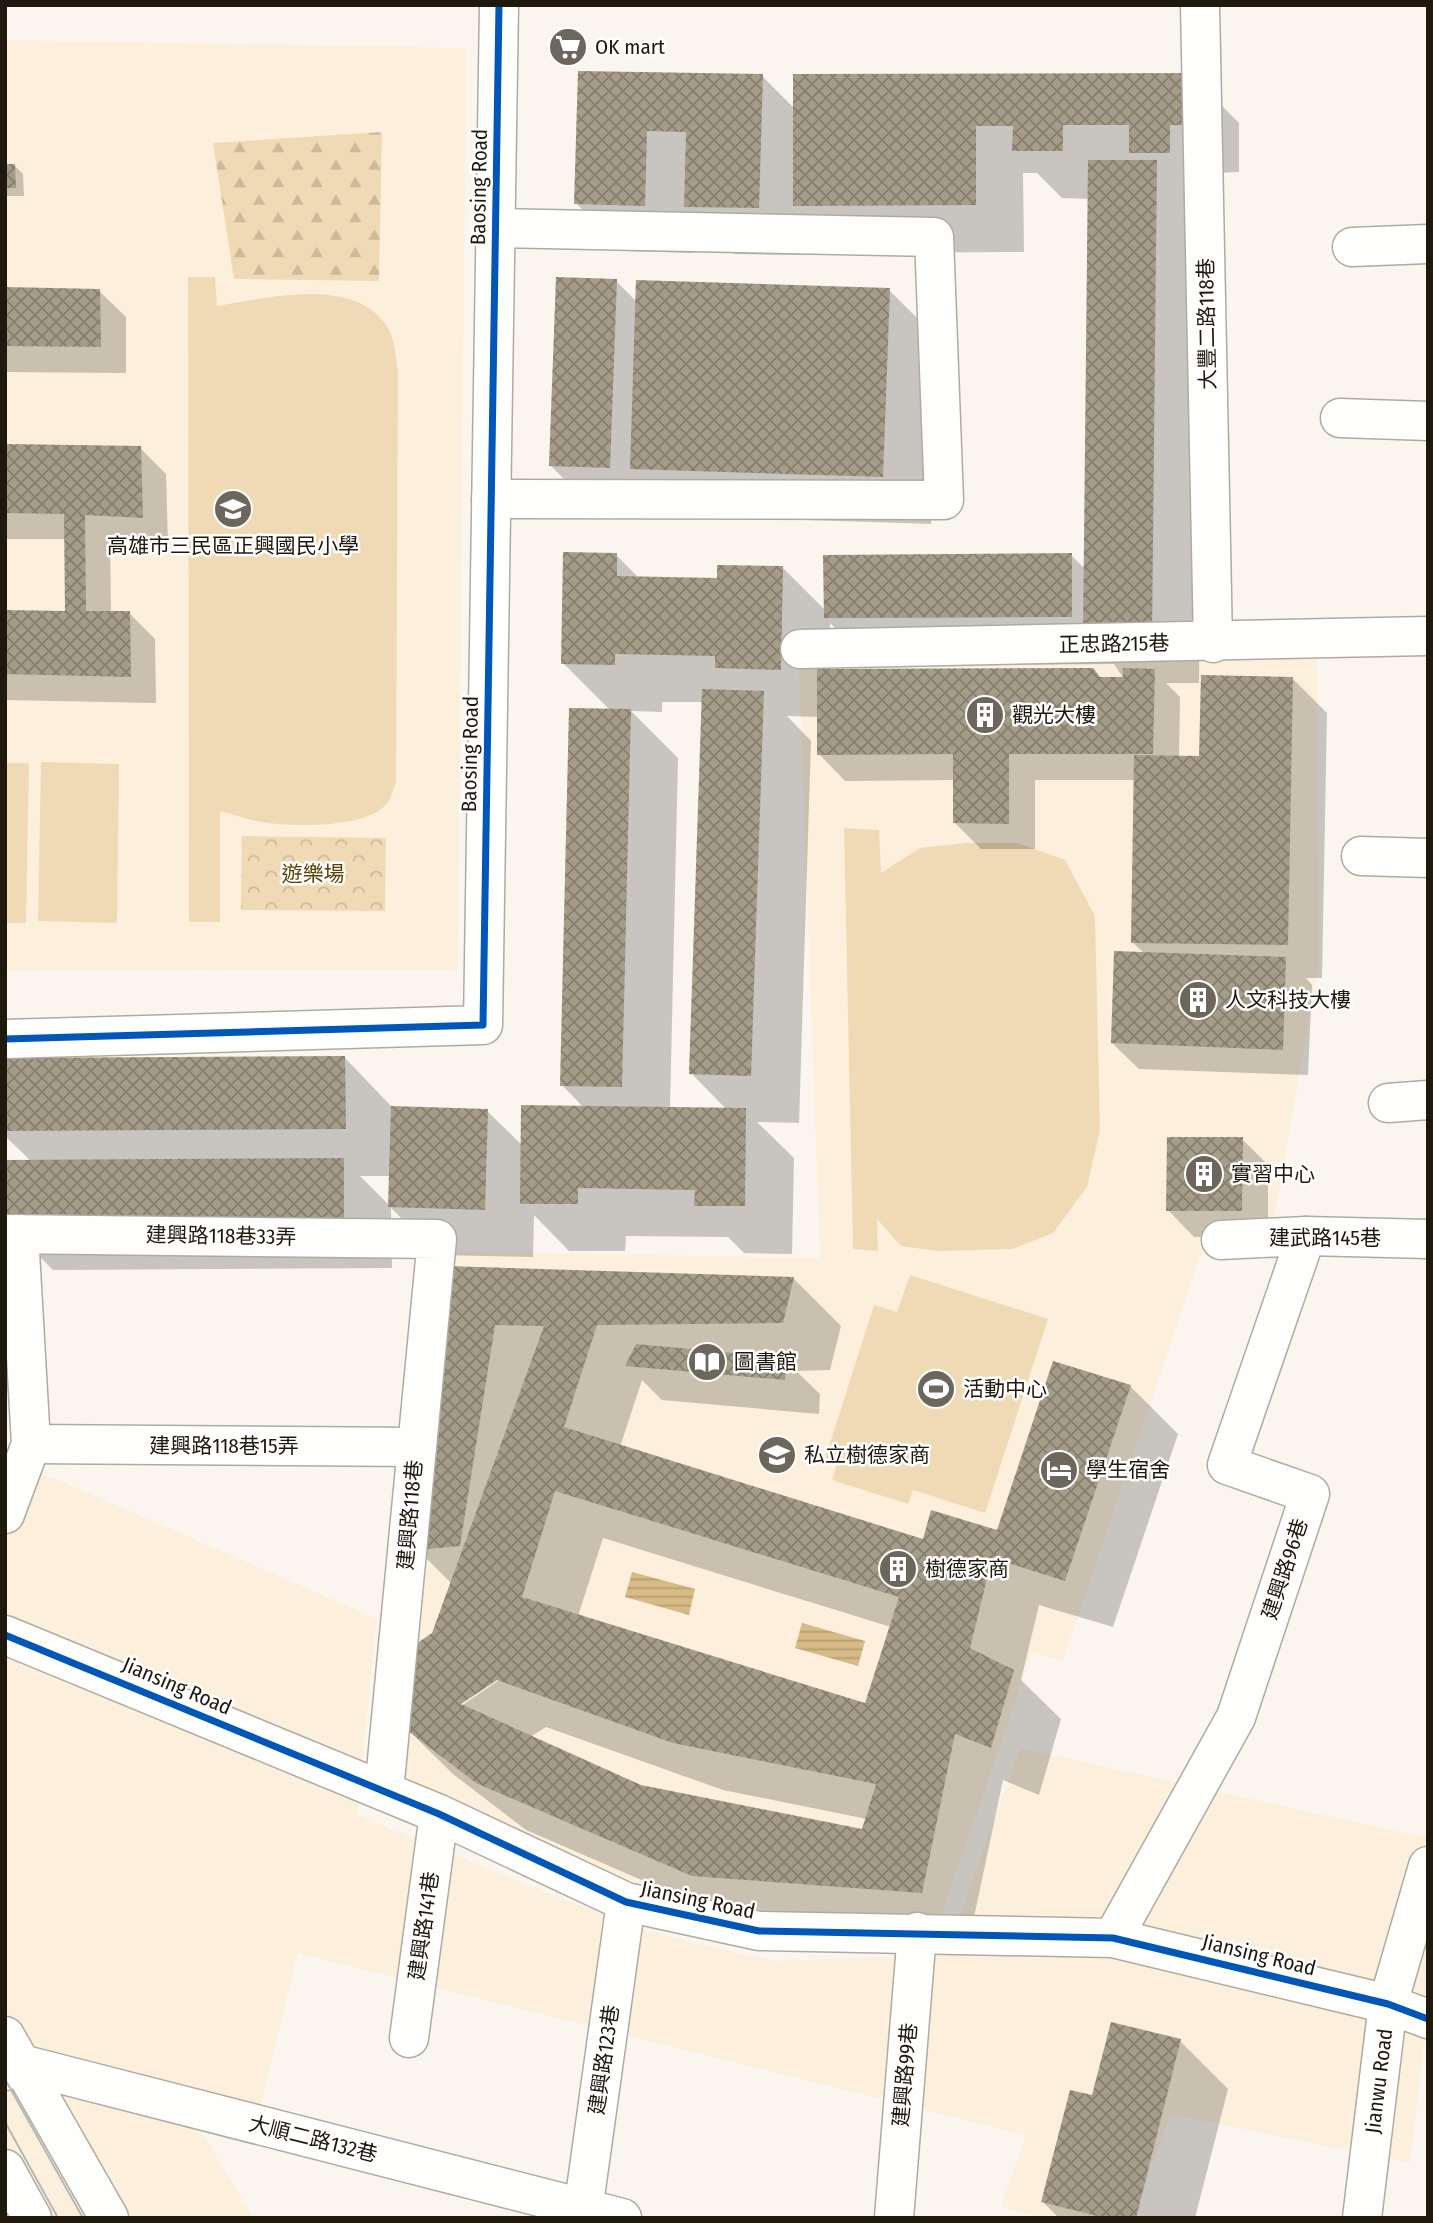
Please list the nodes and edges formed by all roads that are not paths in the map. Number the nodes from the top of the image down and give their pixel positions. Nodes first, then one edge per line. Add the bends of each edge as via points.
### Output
1 (499, 5) edge
2 (1200, 5) edge
3 (495, 228) junction
4 (1428, 244) edge
5 (1352, 247) dead end
6 (1340, 418) dead end
7 (1428, 421) edge
8 (491, 499) junction
9 (1428, 636) edge
10 (1213, 643) junction
11 (800, 649) dead end
12 (1361, 856) dead end
13 (1428, 858) edge
14 (5, 1039) edge
15 (1428, 1100) edge
16 (1388, 1103) dead end
17 (12, 1234) edge
18 (1306, 1236) junction
19 (1428, 1238) edge
20 (437, 1239) joint
21 (1222, 1240) dead end
22 (31, 1444) junction
23 (417, 1447) junction
24 (5, 1514) edge
25 (5, 1635) edge
26 (384, 1791) junction
27 (439, 1814) junction
28 (1428, 1866) edge
29 (626, 1902) junction
30 (917, 1932) junction
31 (1113, 1938) junction
32 (1388, 2004) junction
33 (1428, 2019) edge
34 (409, 2038) dead end
35 (11, 2057) edge
36 (5, 2169) edge
37 (583, 2213) edge
38 (32, 2218) edge
39 (109, 2218) edge
40 (622, 2218) edge
41 (894, 2218) edge
42 (1362, 2218) edge

1 - 3 street, Baosing Road
2 - 10 street, 大豐二路118巷
3 - 8 street, Baosing Road
3 - 8 street via 934,237 944,500
4 - 5 street
6 - 7 street
8 - 14 street, Baosing Road via 482,1025
9 - 10 street, 正忠路215巷
10 - 11 street, 正忠路215巷
12 - 13 street
15 - 16 street
17 - 20 street, 建興路118巷33弄
17 - 22 street
18 - 19 street, 建武路145巷
18 - 21 street, 建武路145巷
18 - 31 street, 建興路96巷 via 1227,1465 1310,1494 1236,1717
20 - 23 street, 建興路118巷
22 - 23 street, 建興路118巷15弄
22 - 24 street
23 - 26 street, 建興路118巷
25 - 26 street, Jiansing Road
26 - 27 street, Jiansing Road
27 - 29 street, Jiansing Road
27 - 34 street, 建興路141巷
28 - 32 street, Jianwu Road
29 - 30 street, Jiansing Road via 759,1931
29 - 37 street, 建興路123巷
30 - 31 street, Jiansing Road
30 - 41 street, 建興路99巷
31 - 32 street, Jiansing Road
32 - 33 street, Jiansing Road
32 - 42 street, Jianwu Road
35 - 37 street, 大順二路132巷
35 - 39 street
36 - 38 street
37 - 40 street, 大順二路132巷

